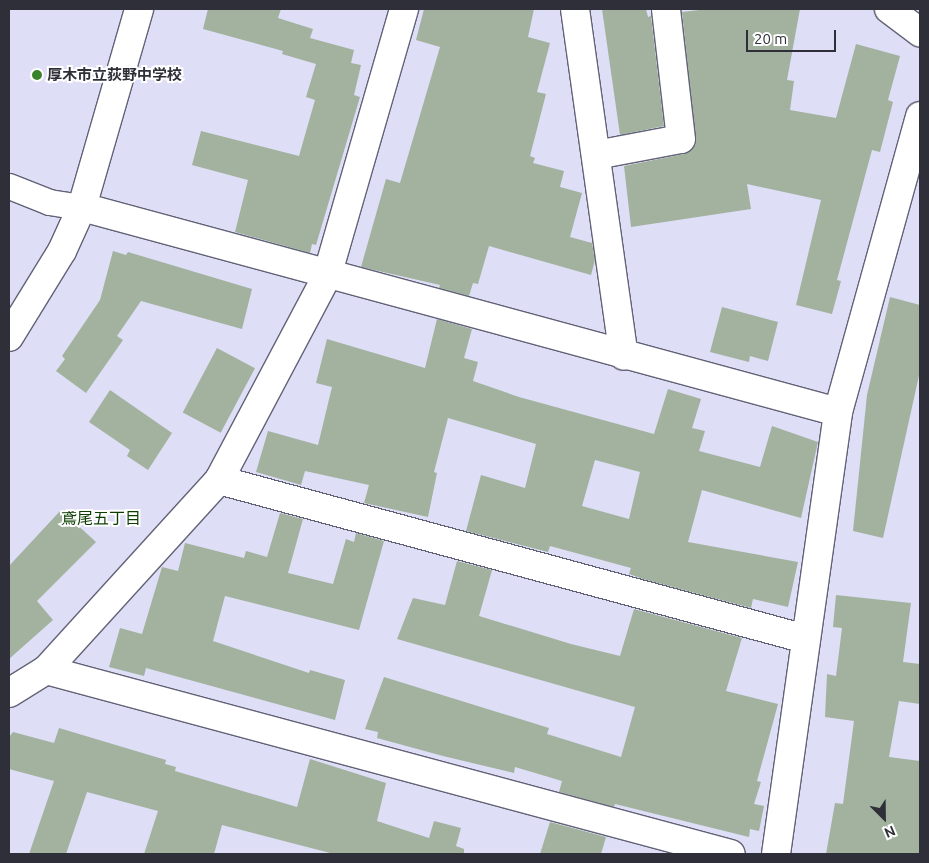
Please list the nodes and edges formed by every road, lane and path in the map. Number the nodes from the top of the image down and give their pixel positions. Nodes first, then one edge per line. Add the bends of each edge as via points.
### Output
1 (139, 9) edge
2 (404, 9) edge
3 (575, 9) edge
4 (666, 9) edge
5 (890, 9) edge
6 (920, 32) edge
7 (920, 116) edge
8 (596, 155) junction
9 (9, 186) edge
10 (82, 207) junction
11 (327, 276) junction
12 (9, 337) edge
13 (624, 356) junction
14 (838, 412) junction
15 (219, 480) junction
16 (806, 639) junction
17 (46, 670) junction
18 (9, 693) edge
19 (731, 854) edge
20 (776, 854) edge

1 - 10 street
2 - 11 street
3 - 8 street
4 - 8 street via 681,139
5 - 6 street
7 - 14 street
8 - 13 street
9 - 10 street via 49,202
10 - 11 street
10 - 12 street via 62,252
11 - 13 street
11 - 15 street
13 - 14 street
14 - 16 street
15 - 16 street
15 - 17 street
16 - 20 street
17 - 18 street
17 - 19 street

